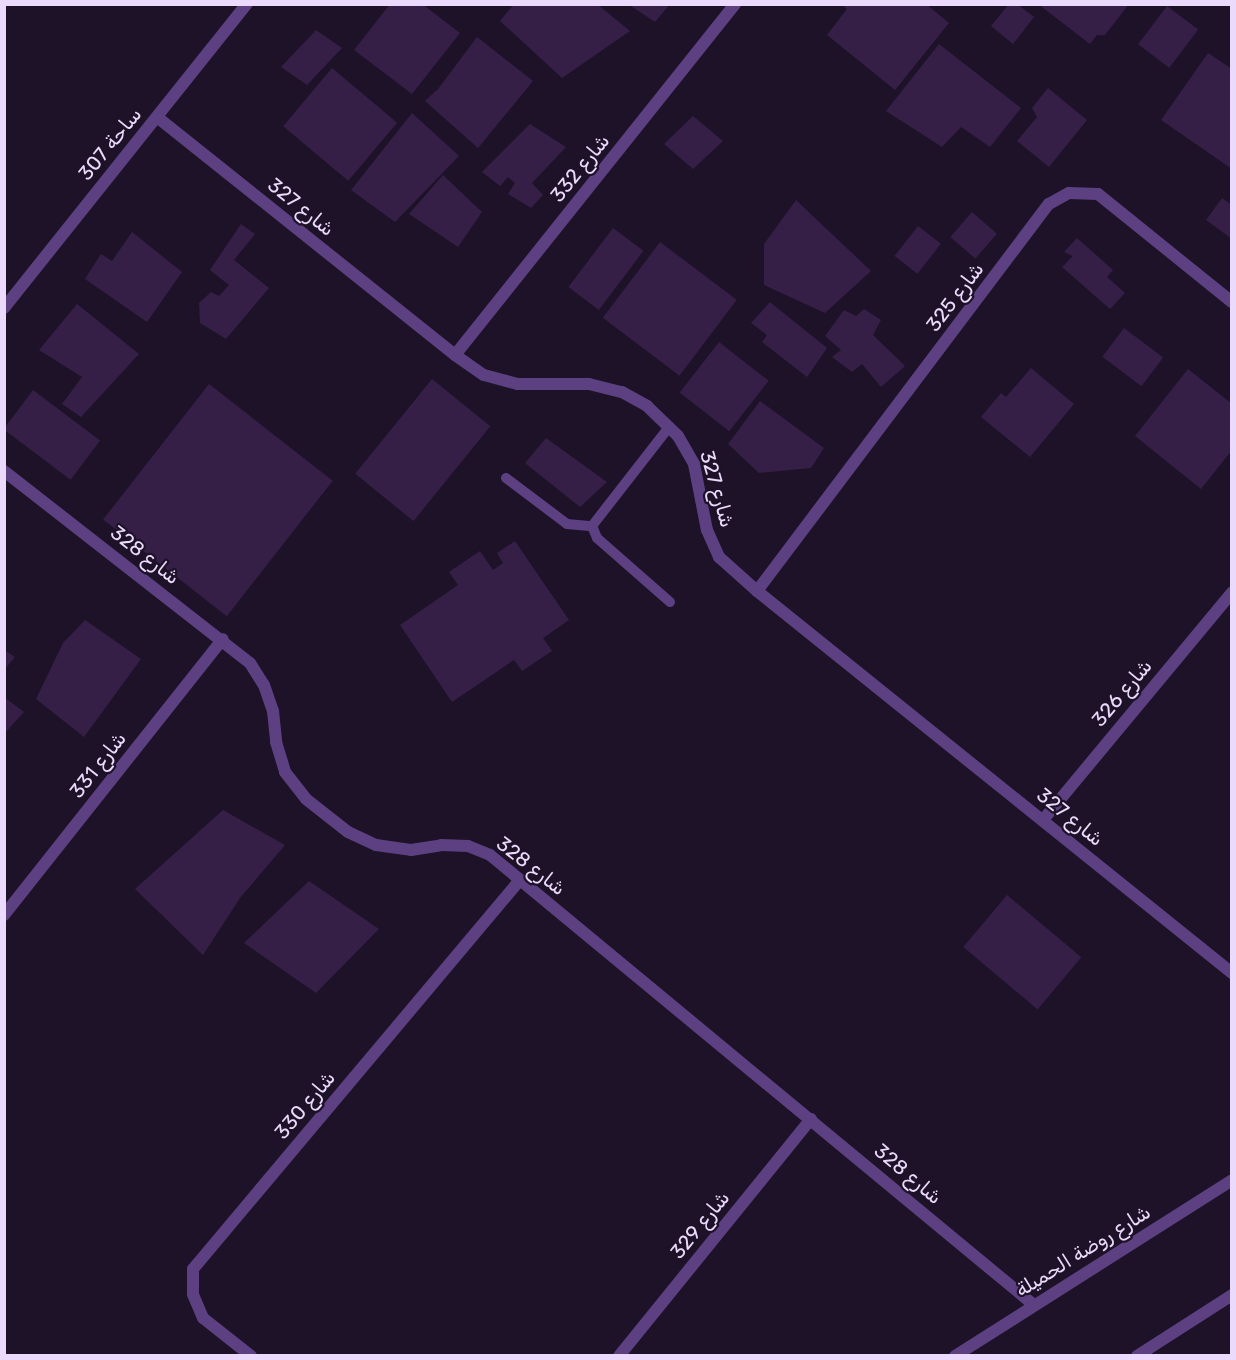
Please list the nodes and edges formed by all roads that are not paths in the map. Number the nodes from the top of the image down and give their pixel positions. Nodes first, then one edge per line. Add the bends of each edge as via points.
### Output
1 (247, 4) edge
2 (735, 4) edge
3 (157, 117) junction
4 (1232, 302) edge
5 (4, 308) edge
6 (455, 355) junction
7 (669, 427) junction
8 (4, 471) edge
9 (506, 478) dead end
10 (592, 526) junction
11 (757, 591) junction
12 (1232, 592) edge
13 (670, 602) dead end
14 (223, 639) junction
15 (1043, 820) junction
16 (519, 881) junction
17 (4, 915) edge
18 (1232, 973) edge
19 (811, 1119) junction
20 (1232, 1180) edge
21 (1232, 1295) edge
22 (1034, 1305) junction
23 (251, 1356) edge
24 (619, 1356) edge
25 (955, 1356) edge
26 (1137, 1356) edge

1 - 3 street, ساحة 307
2 - 6 street, شارع 332
3 - 5 street, ساحة 307
3 - 6 street, شارع 327
4 - 11 street, شارع 325 via 1098,194 1069,193 1049,204
6 - 7 street, شارع 327 via 484,375 517,384 589,384 622,392 647,406
7 - 10 lane
7 - 11 street, شارع 327 via 694,464 707,530 719,557
8 - 14 street, شارع 328
9 - 10 lane via 567,524
10 - 13 lane via 597,538
11 - 15 street, شارع 327
12 - 15 street, شارع 326
14 - 16 street, شارع 328 via 250,663 264,685 285,772 306,799 348,832 376,845 411,850 468,846 490,855
14 - 17 street, شارع 331
15 - 18 street, شارع 327
16 - 19 street, شارع 328
16 - 23 street, شارع 330 via 193,1269 193,1294 203,1318
19 - 22 street, شارع 328
19 - 24 street, شارع 329
20 - 22 street, شارع روضة الحميلة
21 - 26 street
22 - 25 street, شارع روضة الحميلة

